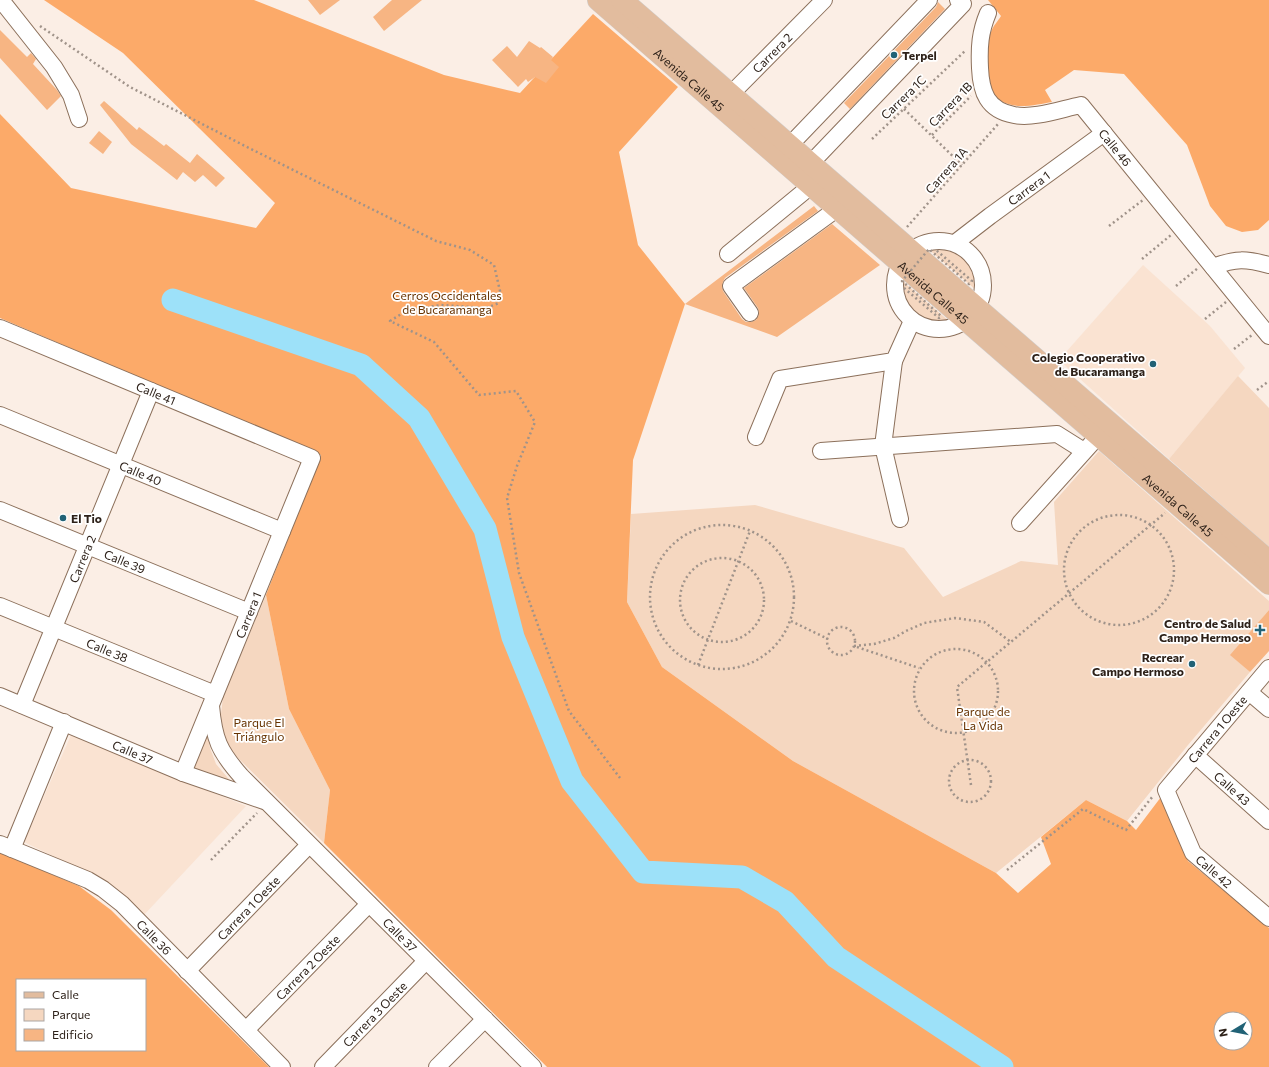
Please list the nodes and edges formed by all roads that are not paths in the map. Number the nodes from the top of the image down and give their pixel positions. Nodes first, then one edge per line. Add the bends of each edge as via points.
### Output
1 (1, 0) edge
2 (824, 0) edge
3 (929, 0) edge
4 (958, 0) edge
5 (610, 2) edge
6 (988, 13) dead end
7 (725, 100) junction
8 (79, 119) dead end
9 (1104, 133) junction
10 (790, 145) junction
11 (811, 163) junction
12 (812, 185) junction
13 (838, 208) junction
14 (955, 243) junction
15 (903, 250) junction
16 (728, 254) dead end
17 (1210, 264) junction
18 (1269, 265) edge
19 (750, 313) dead end
20 (972, 314) junction
21 (912, 321) junction
22 (0, 328) edge
23 (1265, 331) edge
24 (894, 361) junction
25 (151, 391) junction
26 (0, 415) edge
27 (1098, 435) junction
28 (756, 437) dead end
29 (883, 446) junction
30 (821, 451) dead end
31 (1084, 451) junction
32 (312, 458) joint
33 (121, 464) junction
34 (0, 510) edge
35 (900, 519) dead end
36 (1020, 523) dead end
37 (282, 531) junction
38 (87, 546) junction
39 (1269, 561) edge
40 (1269, 584) edge
41 (0, 606) edge
42 (249, 612) junction
43 (53, 628) junction
44 (1269, 668) edge
45 (1249, 692) junction
46 (0, 696) edge
47 (213, 700) junction
48 (22, 705) junction
49 (1269, 709) edge
50 (64, 722) junction
51 (1195, 755) junction
52 (183, 773) junction
53 (1166, 790) joint
54 (267, 802) junction
55 (1269, 821) edge
56 (309, 845) junction
57 (6, 846) edge
58 (369, 904) junction
59 (1269, 918) edge
60 (426, 961) junction
61 (187, 971) junction
62 (484, 1019) junction
63 (246, 1030) junction
64 (282, 1067) edge
65 (323, 1067) edge
66 (438, 1067) edge
67 (533, 1067) edge

1 - 8 street via 54,67 71,95
2 - 7 street, Carrera 2
3 - 10 street
4 - 11 street via 962,4
5 - 7 main road, Avenida Calle 45
6 - 9 street, Calle 46 via 982,27 979,58 981,85 993,105 1000,111 1028,116 1081,104
7 - 10 main road, Avenida Calle 45
7 - 12 main road, Avenida Calle 45
9 - 14 street, Carrera 1
9 - 17 street, Calle 46
10 - 11 main road, Avenida Calle 45
11 - 15 main road, Avenida Calle 45
12 - 13 main road, Avenida Calle 45
12 - 16 street
13 - 15 main road, Avenida Calle 45
13 - 19 street via 731,286
14 - 15 street via 931,241
14 - 20 street via 973,256 983,277 981,299
15 - 20 main road, Avenida Calle 45
15 - 21 street via 895,278 895,294 904,313
17 - 18 street via 1238,260
17 - 23 street, Calle 46
20 - 21 street via 959,325 947,329 935,330
20 - 27 main road, Avenida Calle 45
20 - 39 main road, Avenida Calle 45
21 - 24 street
22 - 25 street, Calle 41
24 - 28 street via 780,380
24 - 29 street
25 - 32 street, Calle 41
25 - 33 street, Carrera 2
26 - 33 street, Calle 40
27 - 31 street
27 - 40 main road, Avenida Calle 45
29 - 30 street
29 - 31 street via 1057,434
29 - 35 street
31 - 36 street
32 - 37 street, Carrera 1
33 - 37 street, Calle 40
33 - 38 street, Carrera 2
34 - 38 street, Calle 39
37 - 42 street, Carrera 1
38 - 42 street, Calle 39
38 - 43 street, Carrera 2
41 - 43 street, Calle 38
42 - 47 street, Carrera 1
43 - 47 street, Calle 38
43 - 48 street, Carrera 2
44 - 45 street, Carrera 1 Oeste
45 - 49 street
45 - 51 street, Carrera 1 Oeste
46 - 48 street, Calle 37
47 - 52 street, Carrera 1
47 - 54 street, Calle 37 via 213,726 219,748
48 - 50 street, Calle 37
50 - 52 street, Calle 37
50 - 57 street
51 - 53 street, Carrera 1 Oeste
51 - 55 street, Calle 43
52 - 54 street, Calle 37
53 - 59 street, Calle 42 via 1193,853
54 - 56 street, Calle 37
56 - 58 street, Calle 37
56 - 61 street, Carrera 1 Oeste
57 - 61 street, Calle 36 via 88,880 103,890 122,904
58 - 60 street, Calle 37
58 - 63 street, Carrera 2 Oeste
60 - 62 street, Calle 37
60 - 65 street, Carrera 3 Oeste
61 - 63 street, Calle 36
62 - 66 street
62 - 67 street, Calle 37
63 - 64 street, Calle 36

